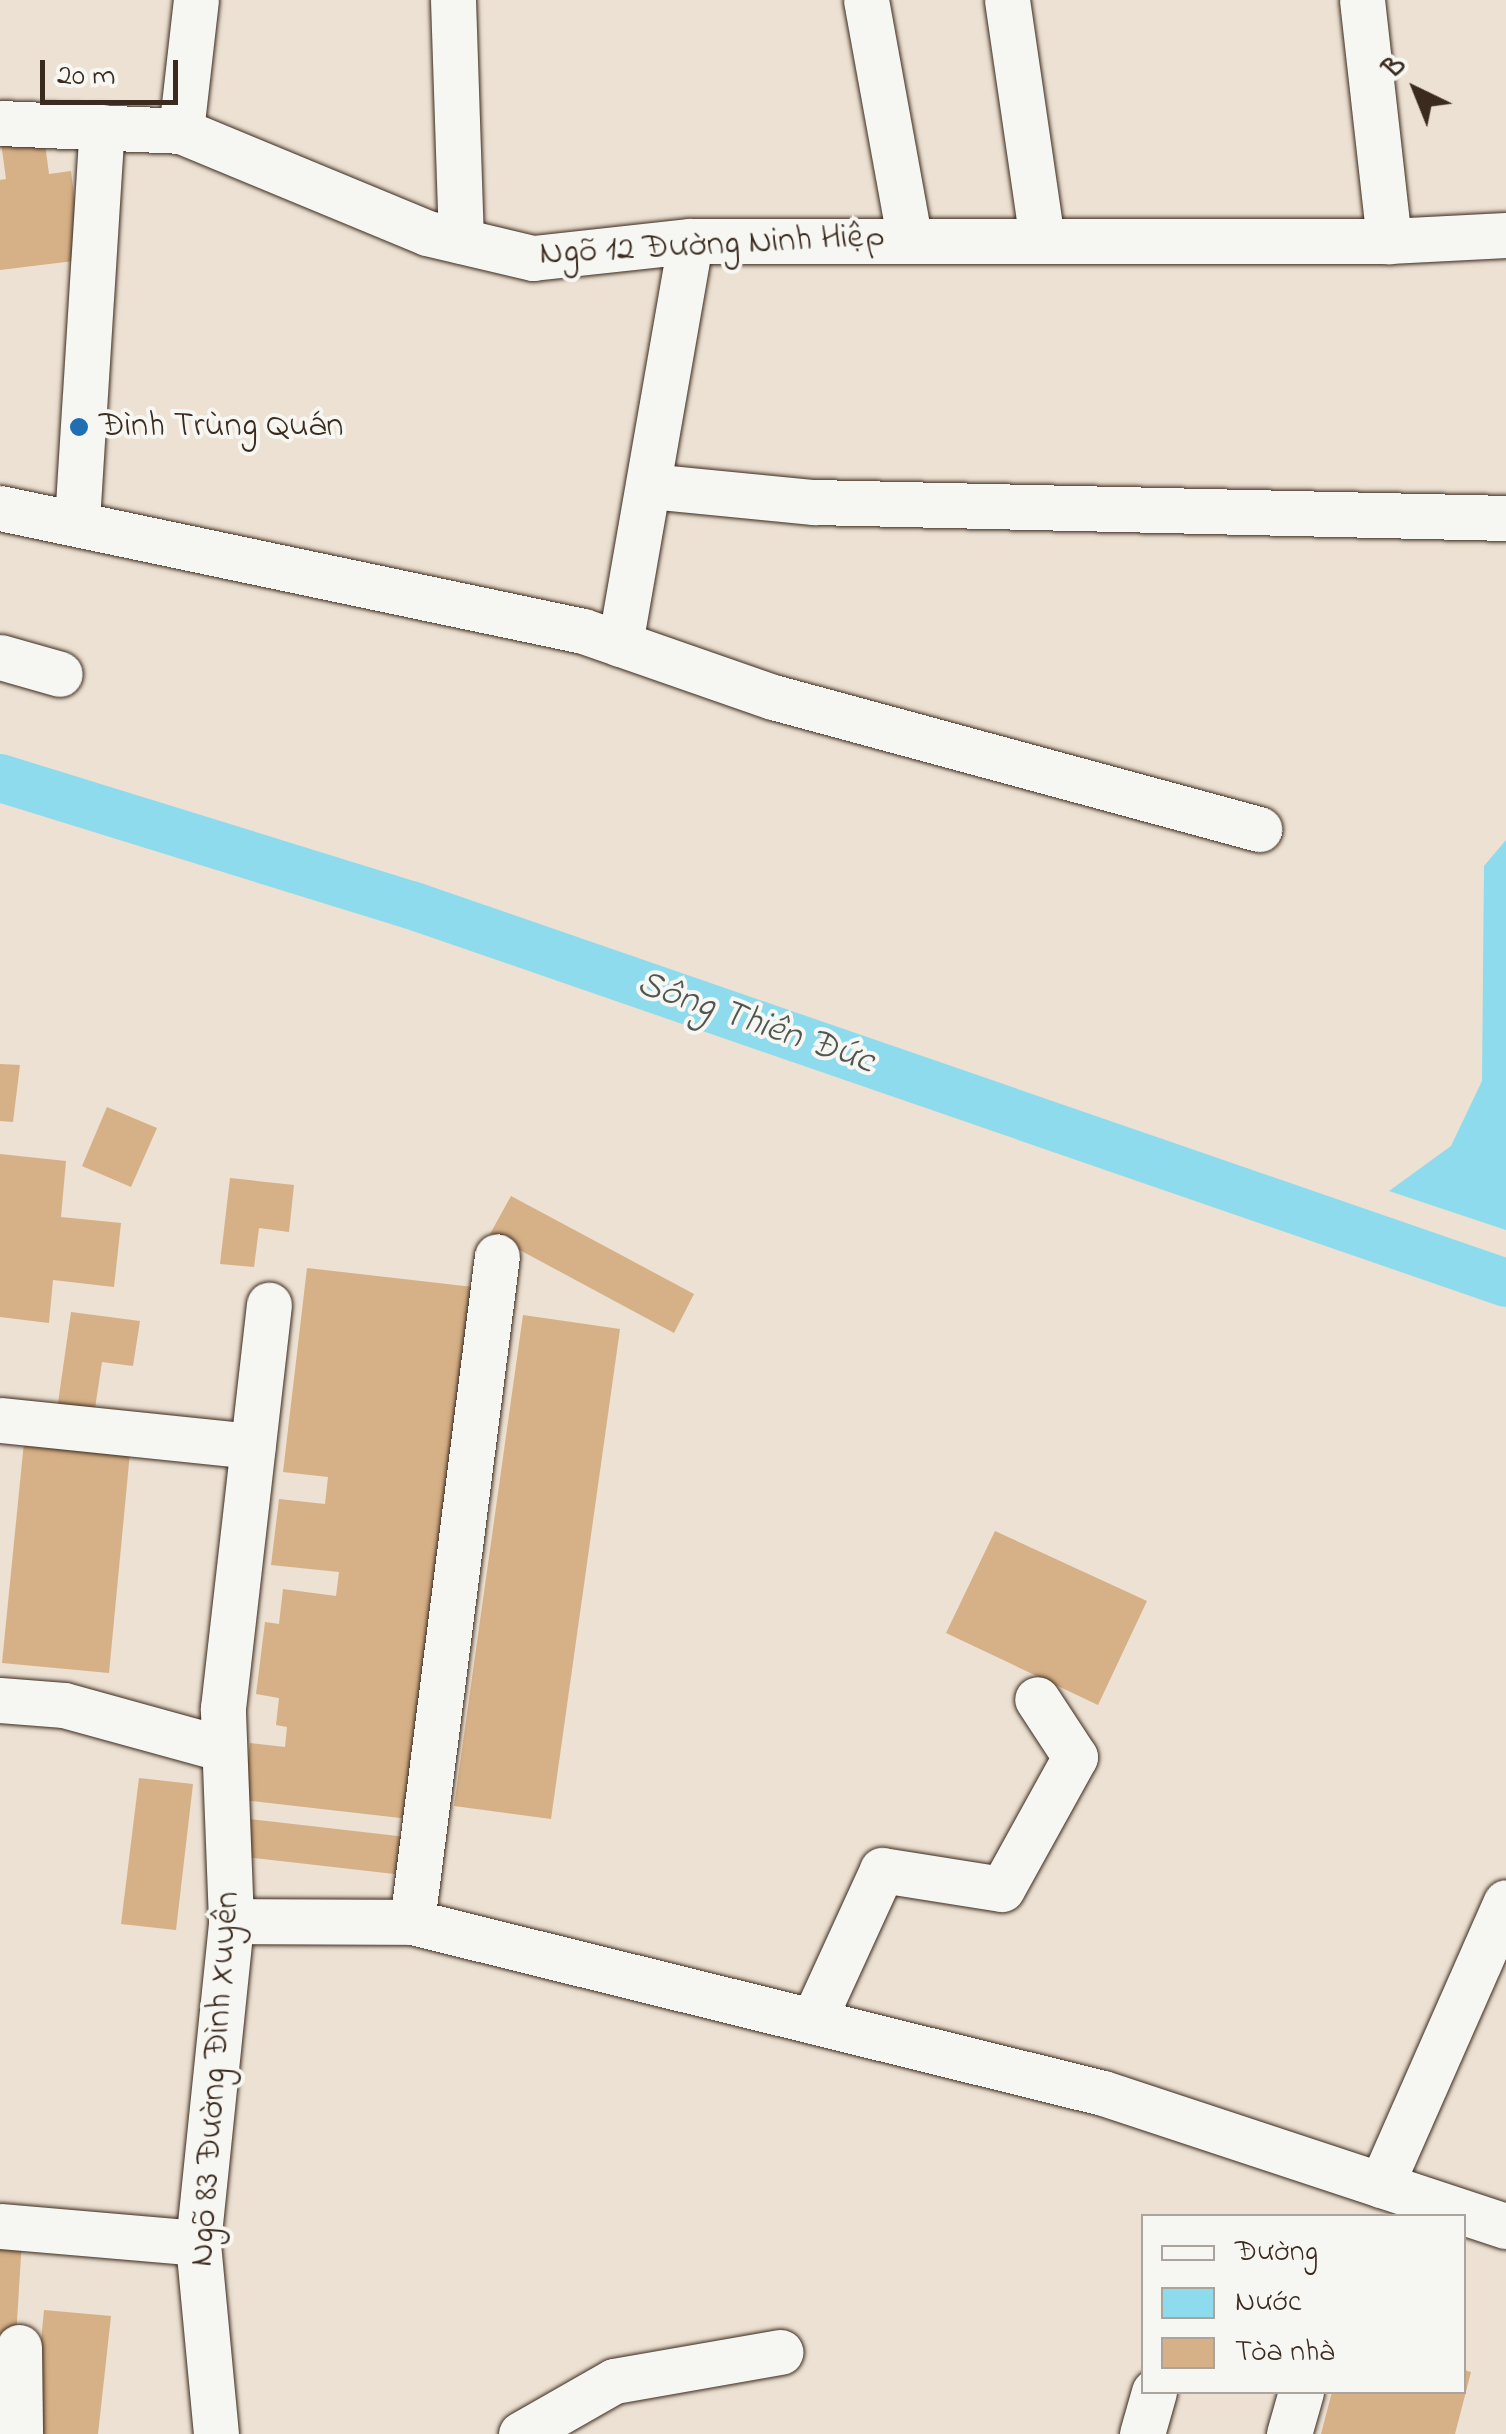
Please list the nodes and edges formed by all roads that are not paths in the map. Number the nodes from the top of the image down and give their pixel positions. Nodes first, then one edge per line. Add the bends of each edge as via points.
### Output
1 (196, 0) edge
2 (452, 0) edge
3 (866, 0) edge
4 (1008, 0) edge
5 (1362, 0) edge
6 (0, 123) edge
7 (102, 127) junction
8 (181, 131) junction
9 (1506, 235) edge
10 (909, 236) junction
11 (1042, 240) junction
12 (461, 241) junction
13 (690, 241) junction
14 (1389, 241) junction
15 (650, 486) junction
16 (0, 508) edge
17 (1506, 518) edge
18 (77, 521) junction
19 (620, 644) junction
20 (0, 657) edge
21 (60, 674) dead end
22 (1260, 829) dead end
23 (496, 1256) dead end
24 (268, 1305) dead end
25 (0, 1420) edge
26 (253, 1446) junction
27 (1037, 1699) dead end
28 (0, 1700) edge
29 (224, 1749) junction
30 (1506, 1902) edge
31 (231, 1920) junction
32 (412, 1922) junction
33 (813, 2021) junction
34 (1382, 2185) junction
35 (0, 2226) edge
36 (1506, 2226) edge
37 (198, 2242) junction
38 (20, 2348) dead end
39 (782, 2352) dead end
40 (1153, 2394) edge
41 (1300, 2394) edge
42 (20, 2434) edge
43 (216, 2434) edge
44 (521, 2434) edge
45 (1142, 2434) edge
46 (1289, 2434) edge

1 - 8 street
2 - 12 street
3 - 10 street
4 - 11 street
5 - 14 street
6 - 7 street, Ngõ 12 Đường Ninh Hiệp
7 - 8 street, Ngõ 12 Đường Ninh Hiệp
7 - 18 street
8 - 12 street, Ngõ 12 Đường Ninh Hiệp
9 - 14 street, Ngõ 12 Đường Ninh Hiệp
10 - 11 street, Ngõ 12 Đường Ninh Hiệp
10 - 13 street, Ngõ 12 Đường Ninh Hiệp
11 - 14 street, Ngõ 12 Đường Ninh Hiệp
12 - 13 street, Ngõ 12 Đường Ninh Hiệp via 534,258
13 - 15 street
15 - 17 street via 814,502
15 - 19 street
16 - 18 street
18 - 19 street
19 - 22 street via 773,698
20 - 21 street
23 - 32 street
24 - 26 street, Ngõ 83 Đường Đình Xuyên
25 - 26 street
26 - 29 street, Ngõ 83 Đường Đình Xuyên
27 - 33 street via 1075,1757 1002,1890 882,1870
28 - 29 street via 64,1706
29 - 31 street, Ngõ 83 Đường Đình Xuyên
30 - 34 street
31 - 32 street
31 - 37 street, Ngõ 83 Đường Đình Xuyên
32 - 33 street
33 - 34 street via 1103,2093
34 - 36 street
35 - 37 street
37 - 43 street, Ngõ 83 Đường Đình Xuyên
38 - 42 street
39 - 44 street via 614,2381
40 - 45 street
41 - 46 street

